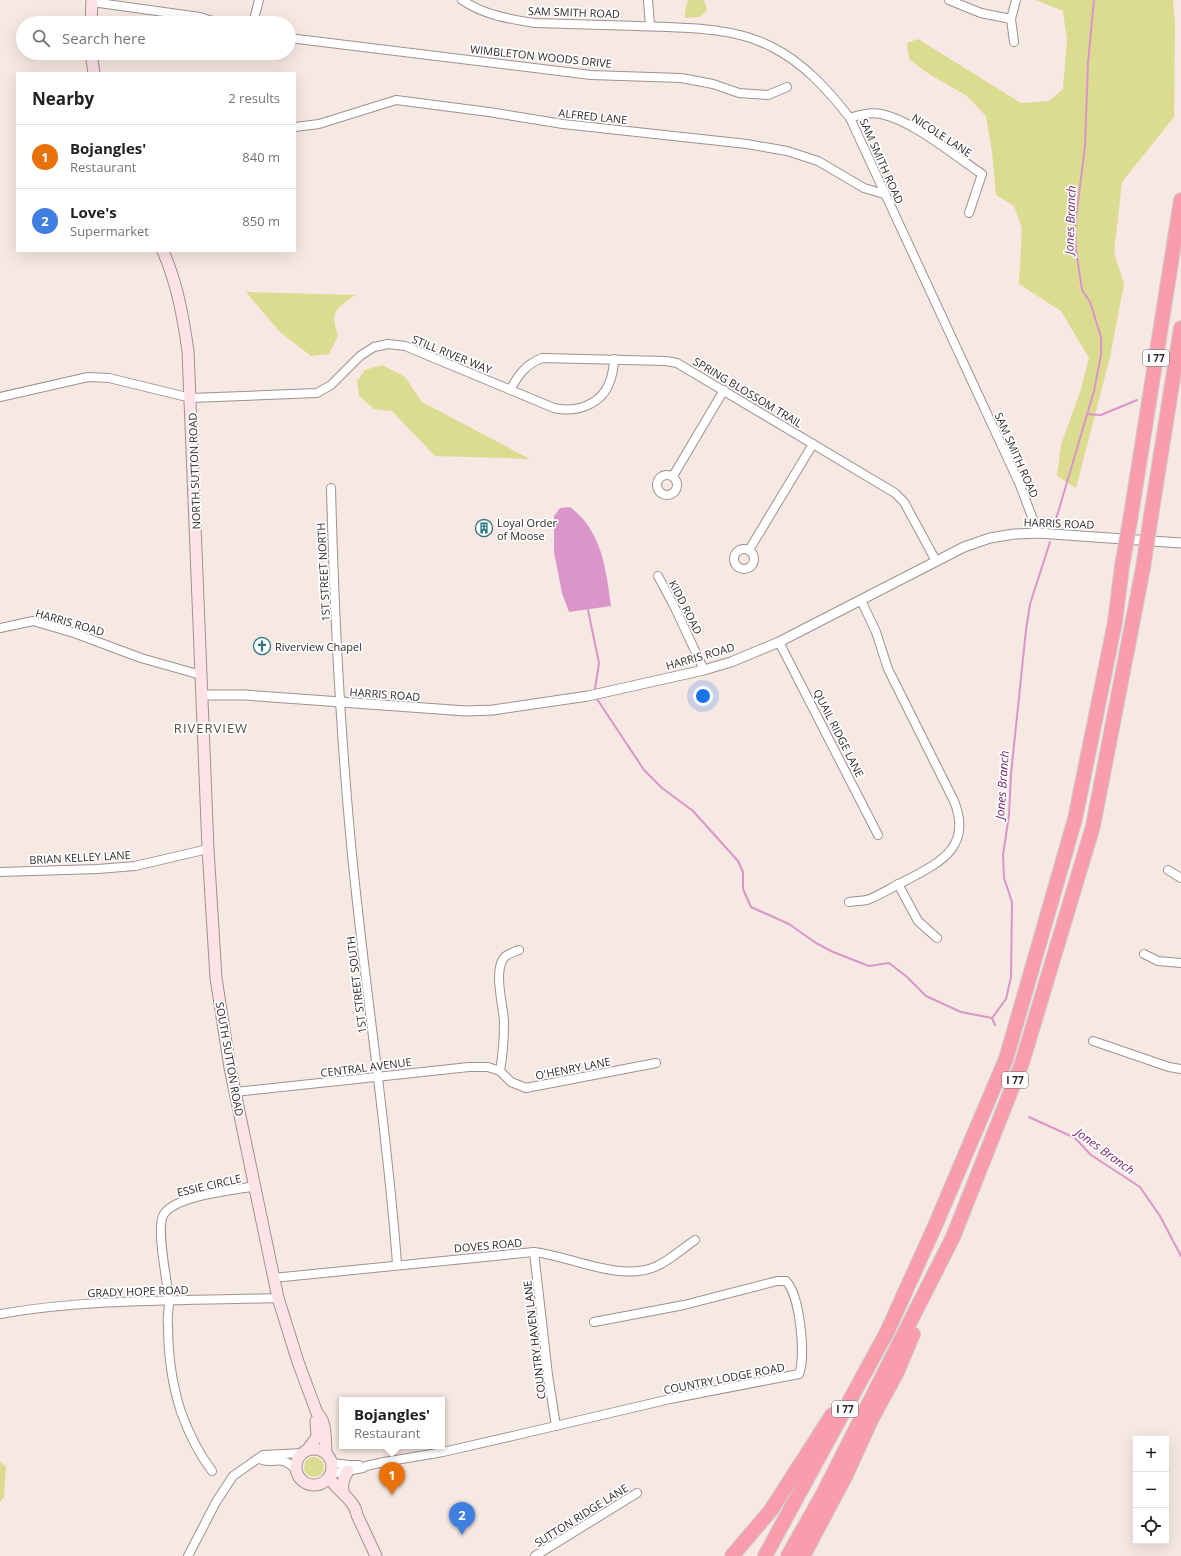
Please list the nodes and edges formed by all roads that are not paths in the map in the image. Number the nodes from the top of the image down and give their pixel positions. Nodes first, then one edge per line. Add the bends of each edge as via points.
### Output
1 (259, 0) edge
2 (462, 0) edge
3 (648, 0) edge
4 (949, 0) edge
5 (1016, 0) edge
6 (92, 1) edge
7 (91, 16) edge
8 (193, 16) edge
9 (255, 16) edge
10 (1011, 19) junction
11 (650, 26) junction
12 (296, 39) edge
13 (1014, 42) dead end
14 (93, 60) edge
15 (94, 72) edge
16 (787, 87) dead end
17 (850, 118) junction
18 (296, 127) edge
19 (884, 194) junction
20 (1181, 200) edge
21 (969, 213) dead end
22 (162, 252) edge
23 (1181, 328) edge
24 (615, 360) junction
25 (510, 390) junction
26 (724, 390) junction
27 (0, 397) edge
28 (191, 398) junction
29 (813, 444) junction
30 (673, 476) dead end
31 (331, 488) dead end
32 (1038, 533) junction
33 (1181, 543) edge
34 (749, 550) dead end
35 (936, 561) junction
36 (658, 576) dead end
37 (860, 600) junction
38 (0, 628) edge
39 (779, 642) junction
40 (704, 670) junction
41 (201, 675) junction
42 (202, 695) junction
43 (340, 703) junction
44 (878, 835) dead end
45 (208, 849) junction
46 (1168, 870) dead end
47 (0, 872) edge
48 (1181, 878) edge
49 (898, 884) junction
50 (849, 902) dead end
51 (937, 938) dead end
52 (519, 950) dead end
53 (1144, 954) dead end
54 (1181, 963) edge
55 (1093, 1041) dead end
56 (656, 1063) dead end
57 (1181, 1070) edge
58 (500, 1071) junction
59 (377, 1077) junction
60 (235, 1092) junction
61 (255, 1186) junction
62 (953, 1237) junction
63 (695, 1240) dead end
64 (534, 1252) junction
65 (397, 1264) junction
66 (273, 1278) junction
67 (278, 1298) junction
68 (169, 1301) junction
69 (0, 1314) edge
70 (594, 1322) dead end
71 (887, 1332) junction
72 (317, 1413) junction
73 (556, 1426) junction
74 (305, 1451) junction
75 (326, 1453) junction
76 (260, 1459) junction
77 (366, 1466) junction
78 (295, 1470) junction
79 (212, 1471) dead end
80 (330, 1471) junction
81 (348, 1471) junction
82 (318, 1485) junction
83 (638, 1493) dead end
84 (344, 1494) junction
85 (357, 1515) junction
86 (188, 1556) edge
87 (376, 1556) edge
88 (535, 1556) edge
89 (732, 1556) edge
90 (765, 1556) edge
91 (788, 1556) edge
92 (804, 1556) edge

1 - 9 street
2 - 11 street, SAM SMITH ROAD via 488,13 512,20
3 - 11 street
4 - 10 street via 981,14
5 - 10 street
6 - 7 main road
6 - 8 street
10 - 13 street
11 - 17 street, SAM SMITH ROAD via 699,28 734,34 772,47 804,68 829,92
12 - 16 street, WIMBLETON WOODS DRIVE via 591,75 681,78 713,84 739,93 768,95
14 - 15 main road
17 - 19 street, SAM SMITH ROAD
17 - 21 street, NICOLE LANE via 863,114 881,114 911,126 982,174
18 - 19 street, ALFRED LANE via 319,124 396,100 563,124 747,144 787,151 818,161 864,188
19 - 32 street, SAM SMITH ROAD via 1020,485
20 - 71 highway, I 77, bridge via 1115,622 1075,820 1006,1059
22 - 28 main road, NORTH SUTTON ROAD via 180,302 188,351
23 - 62 highway, I 77, bridge via 1142,568 1093,826 1022,1063
24 - 25 street, SPRING BLOSSOM TRAIL via 542,358 530,363 519,373
24 - 25 street, STILL RIVER WAY via 605,391 594,402 582,408 554,408
24 - 26 street, SPRING BLOSSOM TRAIL via 677,363
25 - 28 street, STILL RIVER WAY via 405,346 388,344 374,347 360,356 331,385 317,393
26 - 29 street, SPRING BLOSSOM TRAIL
26 - 30 street
27 - 28 street, STILL RIVER WAY via 77,378 98,377
28 - 41 main road, NORTH SUTTON ROAD
29 - 34 street
29 - 35 street, SPRING BLOSSOM TRAIL via 894,493 904,502
31 - 43 street, 1ST STREET NORTH
32 - 33 street, HARRIS ROAD
32 - 35 street, HARRIS ROAD via 990,538
35 - 37 street, HARRIS ROAD
36 - 40 street, KIDD ROAD
37 - 39 street, HARRIS ROAD
37 - 49 street via 876,632 888,669 959,814 960,829 956,843 948,855 936,865
38 - 41 street, HARRIS ROAD via 33,621 141,658
39 - 40 street, HARRIS ROAD
39 - 44 street, QUAIL RIDGE LANE
40 - 43 street, HARRIS ROAD via 588,696 493,710 466,711
41 - 42 main road, NORTH SUTTON ROAD
42 - 43 street, HARRIS ROAD via 246,695
42 - 45 main road, SOUTH SUTTON ROAD
43 - 59 street, 1ST STREET SOUTH via 351,845
45 - 47 street, BRIAN KELLEY LANE via 135,866
45 - 60 main road, SOUTH SUTTON ROAD via 216,978
46 - 48 street
49 - 50 street via 867,900
49 - 51 street via 918,921
52 - 58 street via 503,959 500,972 504,1020 504,1050
53 - 54 street via 1158,961
55 - 57 street
56 - 58 street, O'HENRY LANE via 526,1088 511,1082
58 - 59 street, CENTRAL AVENUE via 488,1067 469,1067
59 - 60 street, CENTRAL AVENUE
59 - 65 street, 1ST STREET SOUTH
60 - 61 main road, SOUTH SUTTON ROAD
61 - 66 main road, SOUTH SUTTON ROAD
61 - 68 street, ESSIE CIRCLE via 184,1201 173,1205 162,1215 160,1236
62 - 91 highway, I 77 via 826,1487
62 - 92 highway via 897,1372
63 - 64 street, DOVES ROAD via 657,1266 637,1271 608,1269
64 - 65 street, DOVES ROAD
64 - 73 street, COUNTRY HAVEN LANE
65 - 66 street, DOVES ROAD
66 - 67 main road, SOUTH SUTTON ROAD
67 - 68 street, GRADY HOPE ROAD
67 - 72 main road, SOUTH SUTTON ROAD
68 - 69 street, GRADY HOPE ROAD via 109,1302
68 - 79 street via 169,1349 180,1406 205,1462
70 - 73 street, COUNTRY LODGE ROAD via 684,1305 777,1281 786,1281 791,1286 796,1301 803,1354 802,1366 799,1374 670,1399
71 - 89 highway via 851,1382 821,1434 771,1510
71 - 90 highway, I 77
72 - 74 main road, SOUTH SUTTON ROAD via 317,1437
72 - 75 main road, SOUTH SUTTON ROAD via 324,1422
73 - 77 street, COUNTRY LODGE ROAD via 443,1452
74 - 75 main road via 315,1448
74 - 76 street via 263,1455
74 - 78 main road via 295,1463
75 - 80 main road
76 - 78 street via 282,1460 288,1462
76 - 86 street via 240,1470 225,1486
77 - 80 street, COUNTRY LODGE ROAD
77 - 81 street, COUNTRY LODGE ROAD
78 - 82 main road via 301,1480
80 - 81 street, COUNTRY LODGE ROAD
80 - 82 main road
80 - 84 main road via 336,1488
81 - 84 main road via 343,1479
82 - 85 main road via 331,1491
83 - 88 street, SUTTON RIDGE LANE
84 - 85 main road via 354,1506
85 - 87 main road

